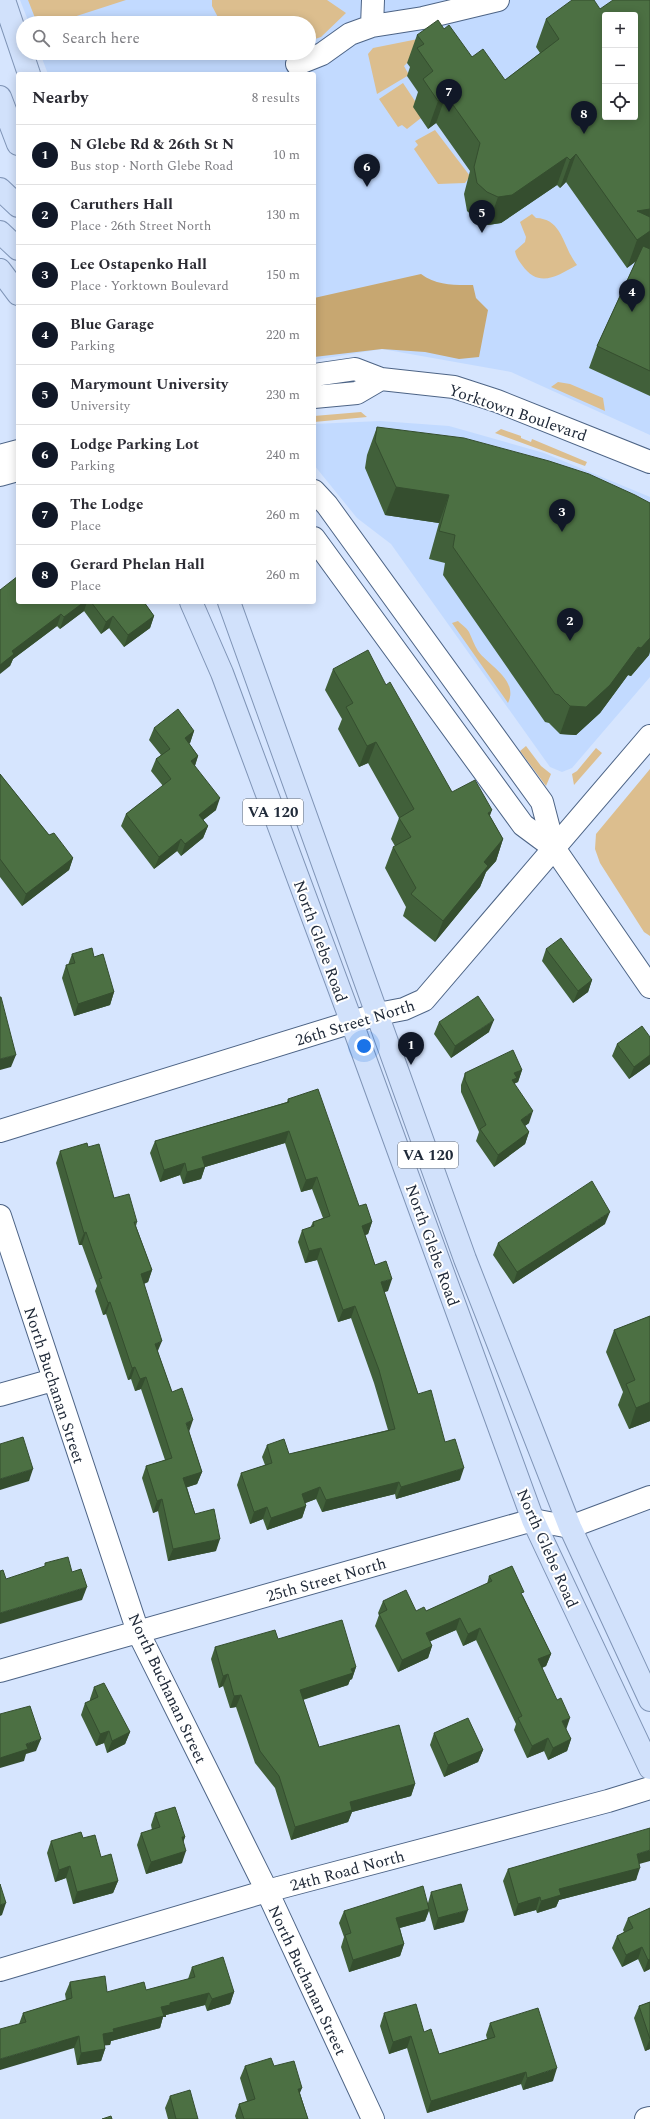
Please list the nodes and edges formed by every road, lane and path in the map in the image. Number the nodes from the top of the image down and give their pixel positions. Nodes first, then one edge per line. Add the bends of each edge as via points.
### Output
1 (4, 0) edge
2 (373, 0) edge
3 (498, 0) edge
4 (372, 26) junction
5 (16, 36) edge
6 (316, 56) edge
7 (24, 60) edge
8 (307, 60) edge
9 (297, 64) dead end
10 (28, 72) edge
11 (0, 97) edge
12 (16, 139) edge
13 (0, 189) edge
14 (16, 204) edge
15 (0, 232) edge
16 (16, 247) edge
17 (0, 270) edge
18 (16, 291) edge
19 (316, 375) edge
20 (382, 379) junction
21 (316, 397) edge
22 (16, 452) edge
23 (0, 456) edge
24 (650, 462) edge
25 (16, 471) edge
26 (0, 475) edge
27 (316, 493) edge
28 (316, 541) edge
29 (192, 604) edge
30 (230, 604) edge
31 (650, 736) edge
32 (554, 848) junction
33 (650, 987) edge
34 (378, 1014) junction
35 (352, 1023) junction
36 (0, 1131) edge
37 (0, 1216) edge
38 (53, 1380) junction
39 (0, 1395) edge
40 (650, 1497) edge
41 (533, 1520) junction
42 (570, 1526) junction
43 (138, 1632) junction
44 (0, 1671) edge
45 (650, 1700) edge
46 (650, 1768) edge
47 (650, 1788) edge
48 (267, 1891) junction
49 (0, 1970) edge
50 (650, 2118) edge
51 (373, 2119) edge
52 (646, 2119) edge

1 - 5 main road
2 - 4 street
3 - 4 street via 423,18
4 - 6 street via 350,34
7 - 10 main road
8 - 9 street
11 - 12 main road
13 - 14 main road
15 - 16 main road
17 - 18 main road
19 - 20 street, Yorktown Boulevard via 355,369
20 - 21 street via 356,393
20 - 24 street, Yorktown Boulevard via 447,386 470,392
22 - 23 street
25 - 26 street
27 - 32 street via 542,802
28 - 32 street via 523,825
29 - 35 main road, North Glebe Road / VA 120 via 222,673
30 - 34 main road, North Glebe Road / VA 120
31 - 32 street, 26th Street North
32 - 33 street
32 - 34 street, 26th Street North via 424,1000 404,1009
34 - 35 street, 26th Street North
34 - 42 main road, North Glebe Road / VA 120 via 465,1259
35 - 36 street, 26th Street North
35 - 41 main road, North Glebe Road / VA 120
37 - 38 street, North Buchanan Street
38 - 39 street
38 - 43 street, North Buchanan Street
40 - 42 street, 25th Street North
41 - 42 street, 25th Street North
41 - 43 street, 25th Street North
41 - 46 main road, North Glebe Road / VA 120
42 - 45 main road, North Glebe Road / VA 120
43 - 44 street, 25th Street North
43 - 48 street, North Buchanan Street
47 - 48 street, 24th Road North
48 - 49 street, 24th Road North
48 - 51 street, North Buchanan Street
50 - 52 street

